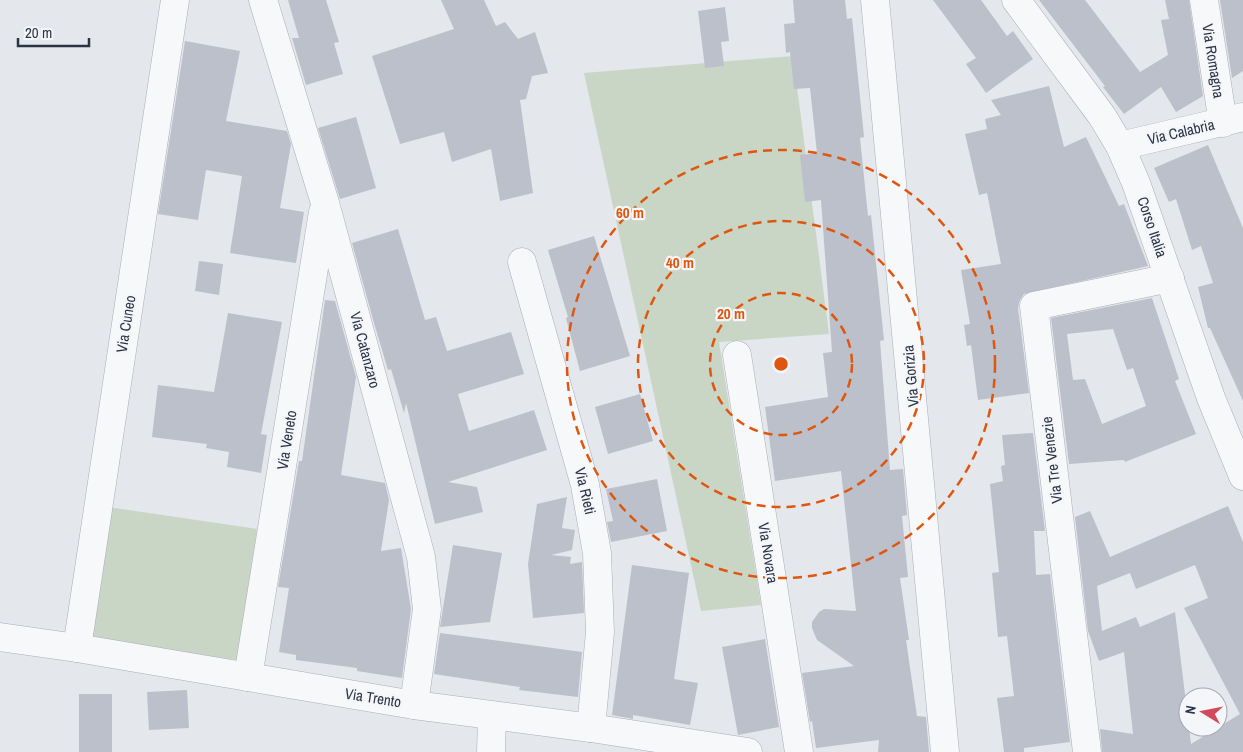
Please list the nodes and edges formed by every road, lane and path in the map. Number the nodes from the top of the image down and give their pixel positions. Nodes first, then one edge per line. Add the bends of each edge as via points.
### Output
1 (175, 0) edge
2 (263, 0) edge
3 (875, 0) edge
4 (1016, 0) edge
5 (1204, 0) edge
6 (1233, 120) edge
7 (1120, 146) junction
8 (325, 203) junction
9 (522, 262) dead end
10 (1170, 278) junction
11 (737, 355) dead end
12 (1243, 476) edge
13 (0, 638) edge
14 (77, 648) junction
15 (248, 677) junction
16 (414, 705) junction
17 (492, 716) junction
18 (591, 728) junction
19 (491, 752) edge
20 (748, 752) edge
21 (799, 752) edge
22 (945, 752) edge
23 (1087, 752) edge

1 - 14 street, Via Cuneo
2 - 8 street, Via Catanzaro
3 - 22 street, Via Gorizia
4 - 7 street, Corso Italia via 1102,116
5 - 6 street, Via Romagna
6 - 7 street, Via Calabria
7 - 10 street, Corso Italia
8 - 15 street, Via Veneto
8 - 16 street, Via Catanzaro via 425,580 426,623
9 - 18 street, Via Rieti via 583,478 597,553 600,632
10 - 12 street, Corso Italia via 1211,398
10 - 23 street, Via Tre Venezie via 1034,306
11 - 21 street, Via Novara
13 - 14 street, Via Trento
14 - 15 street, Via Trento
15 - 16 street, Via Trento
16 - 17 street, Via Trento
17 - 18 street, Via Trento
17 - 19 street
18 - 20 street, Via Trento

